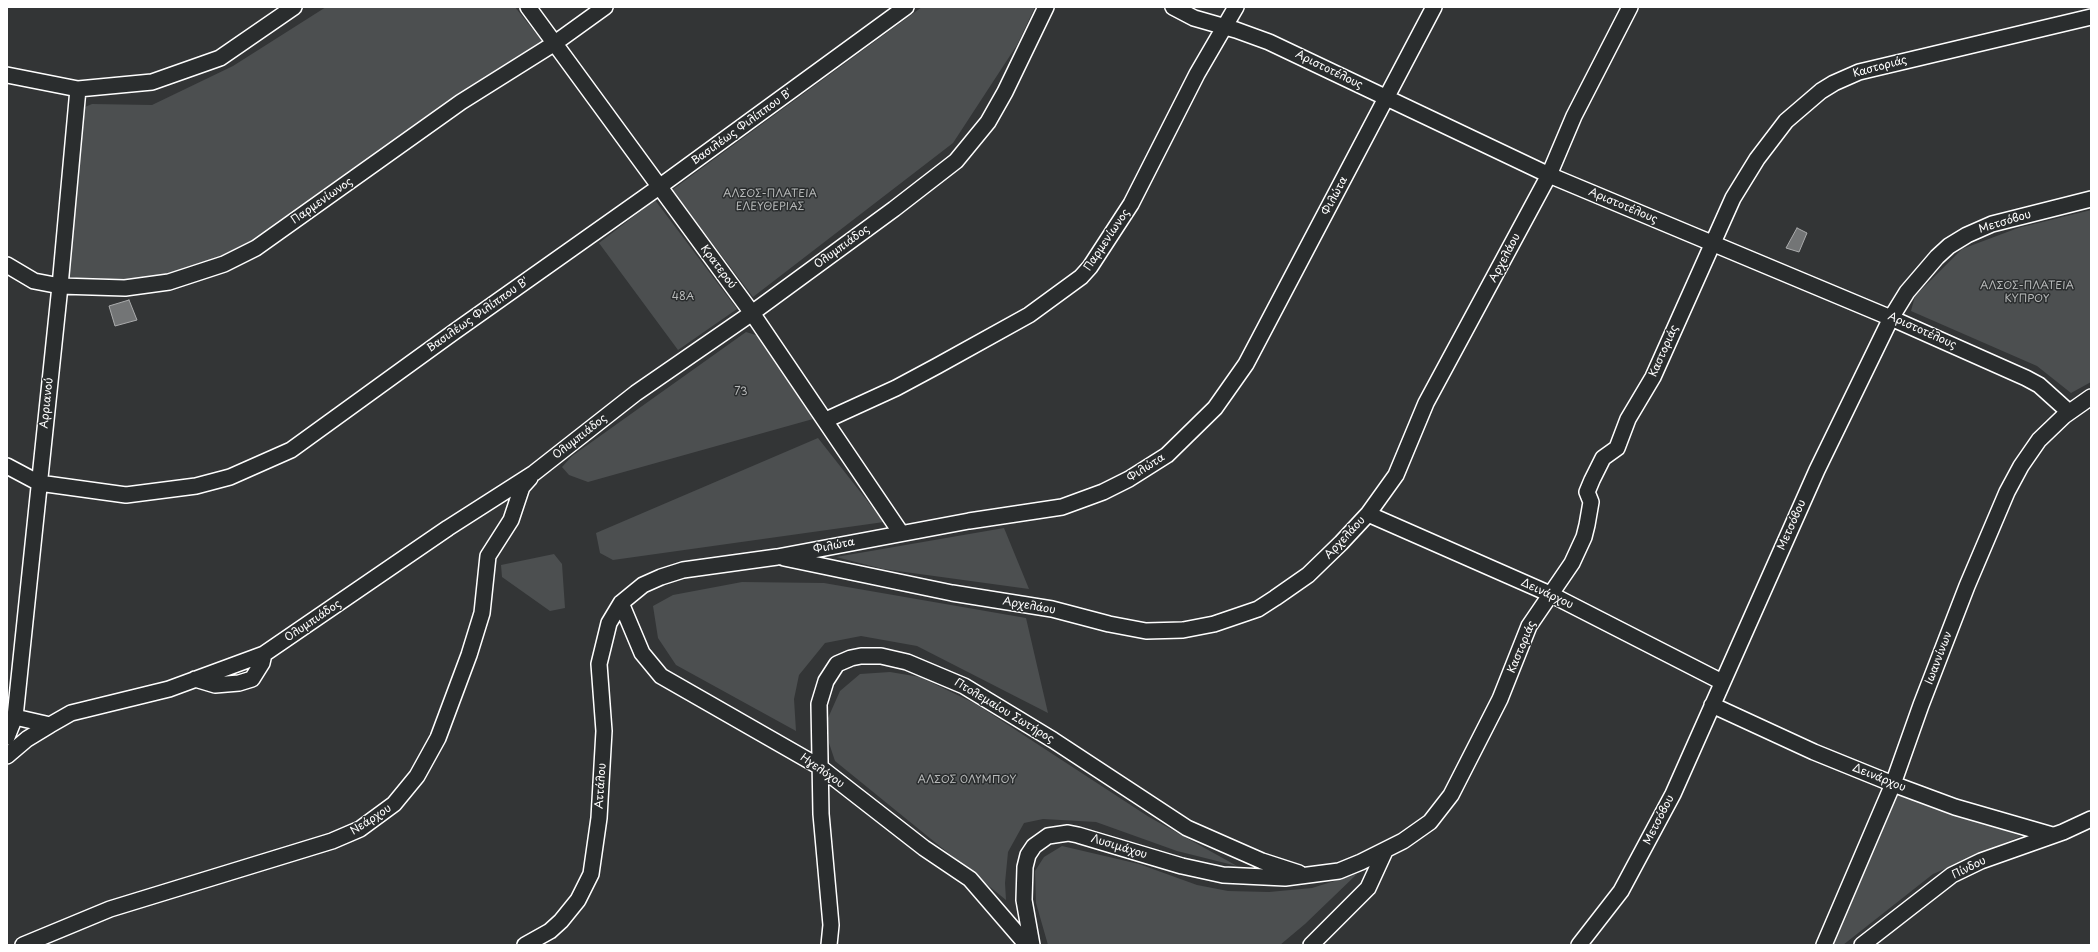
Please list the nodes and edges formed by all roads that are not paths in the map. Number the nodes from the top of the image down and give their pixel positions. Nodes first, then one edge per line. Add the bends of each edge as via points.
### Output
1 (294, 7) edge
2 (528, 7) edge
3 (605, 7) edge
4 (906, 7) edge
5 (1046, 7) edge
6 (1173, 7) edge
7 (1236, 7) edge
8 (1434, 7) edge
9 (1630, 7) edge
10 (2091, 17) edge
11 (1224, 27) junction
12 (555, 43) junction
13 (7, 75) edge
14 (78, 89) junction
15 (1387, 98) junction
16 (1549, 175) junction
17 (659, 187) junction
18 (2091, 199) edge
19 (1712, 243) junction
20 (7, 265) edge
21 (60, 286) junction
22 (752, 312) junction
23 (1891, 318) junction
24 (2091, 397) edge
25 (2069, 412) junction
26 (826, 420) junction
27 (7, 466) edge
28 (534, 473) junction
29 (39, 483) junction
30 (1368, 514) junction
31 (901, 533) junction
32 (777, 557) junction
33 (1550, 594) junction
34 (620, 603) junction
35 (1722, 682) junction
36 (1712, 705) junction
37 (15, 716) junction
38 (50, 725) junction
39 (7, 737) edge
40 (7, 756) edge
41 (820, 767) junction
42 (1893, 784) junction
43 (2091, 819) edge
44 (2052, 835) junction
45 (1385, 851) junction
46 (1308, 876) junction
47 (23, 945) edge
48 (525, 945) edge
49 (829, 945) edge
50 (1027, 945) edge
51 (1032, 945) edge
52 (1311, 945) edge
53 (1579, 945) edge
54 (1824, 945) edge
55 (1862, 945) edge

1 - 14 street via 220,58 152,82
2 - 12 street, Κρατερού
3 - 12 street, Παρμενίωνος
4 - 17 street, Βασιλέως Φιλίππου Β'
5 - 22 street, Ολυμπιάδος via 988,122 956,161
6 - 11 street, Αριστοτέλους via 1194,18
7 - 11 street, Παρμενίωνος
8 - 15 street, Φιλώτα
9 - 16 street, Αρχελάου via 1574,116
10 - 19 street, Καστοριάς via 1875,67 1834,83 1795,112 1775,135 1744,179
11 - 15 street, Αριστοτέλους via 1259,38
11 - 26 street, Παρμενίωνος via 1197,74 1132,204 1081,277 1029,315 896,388
12 - 17 street, Κρατερού
12 - 21 street, Παρμενίωνος via 461,102 241,257 199,274 155,285 125,288
13 - 14 street
14 - 21 street, Αρριανού
15 - 16 street, Αριστοτέλους
15 - 31 street, Φιλώτα via 1246,364 1216,408 1177,446 1129,479 1080,502
16 - 19 street, Αριστοτέλους
16 - 30 street, Αρχελάου via 1426,403 1396,475
17 - 22 street, Κρατερού
17 - 29 street, Βασιλέως Φιλίππου Β' via 291,450 230,476 196,486 156,492 126,495
18 - 23 street, Μετσόβου via 1992,224 1967,235 1949,246 1927,266
19 - 23 street, Αριστοτέλους
19 - 33 street, Καστοριάς via 1653,377 1628,419 1617,448 1603,458 1597,468 1587,492 1591,502 1584,537 1572,563
20 - 21 street, Παρμενίωνος via 34,281
21 - 29 street, Αρριανού
22 - 26 street, Κρατερού
22 - 28 street, Ολυμπιάδος via 636,393
23 - 25 street, Αριστοτέλους via 2026,378 2039,385
23 - 35 street, Μετσόβου via 1817,470
24 - 25 street, Ιωαννίνων
25 - 42 street, Ιωαννίνων via 2039,440 2006,492 1921,705
26 - 31 street, Κρατερού
27 - 29 street, Βασιλέως Φιλίππου Β'
28 - 38 street, Ολυμπιάδος via 448,528 264,654 169,689 71,714
28 - 47 street, Νεάρχου via 522,487 511,520 488,556 482,613 438,738 417,776 394,804 360,829 332,841 110,909
29 - 37 street, Αρριανού
30 - 32 street, Αρχελάου via 1323,562 1258,609 1214,624 1166,632 1130,628 1052,609 952,594
30 - 33 street, Δεινάρχου
31 - 32 street, Φιλώτα
32 - 34 street, Φιλώτα via 671,573 642,585
33 - 35 street, Δεινάρχου
33 - 45 street, Καστοριάς via 1529,626 1500,699 1448,800 1423,828
34 - 41 street, Ηγελόχου via 642,653 661,676
34 - 48 street, Αττάλου via 606,631 599,664 604,731 599,818 590,874 578,900 560,921 550,931
35 - 36 street, Μετσόβου
36 - 42 street, Δεινάρχου via 1814,752
36 - 53 street, Μετσόβου via 1673,794 1628,878 1609,908
37 - 38 street
37 - 39 street, Αρριανού
38 - 40 street, Ολυμπιάδος via 27,739
41 - 46 street, Πτολεμαίου Σωτήρος via 819,704 823,687 832,671 837,664 851,658 872,655 894,658 921,666 991,700 1187,828 1262,861
41 - 49 street, Πτολεμαίου Σωτήρος via 821,814 831,925
41 - 50 street, Ηγελόχου via 924,848 970,879
42 - 44 street, Δεινάρχου via 1955,807
42 - 54 street, Ιωαννίνων
43 - 44 street, Πίνδου
44 - 55 street, Πίνδου via 1981,861 1952,875
45 - 46 street, Καστοριάς via 1339,871
45 - 52 street via 1368,888
46 - 51 street, Λυσιμάχου via 1269,879 1223,875 1182,866 1078,835 1048,836 1034,846 1025,867 1024,900

